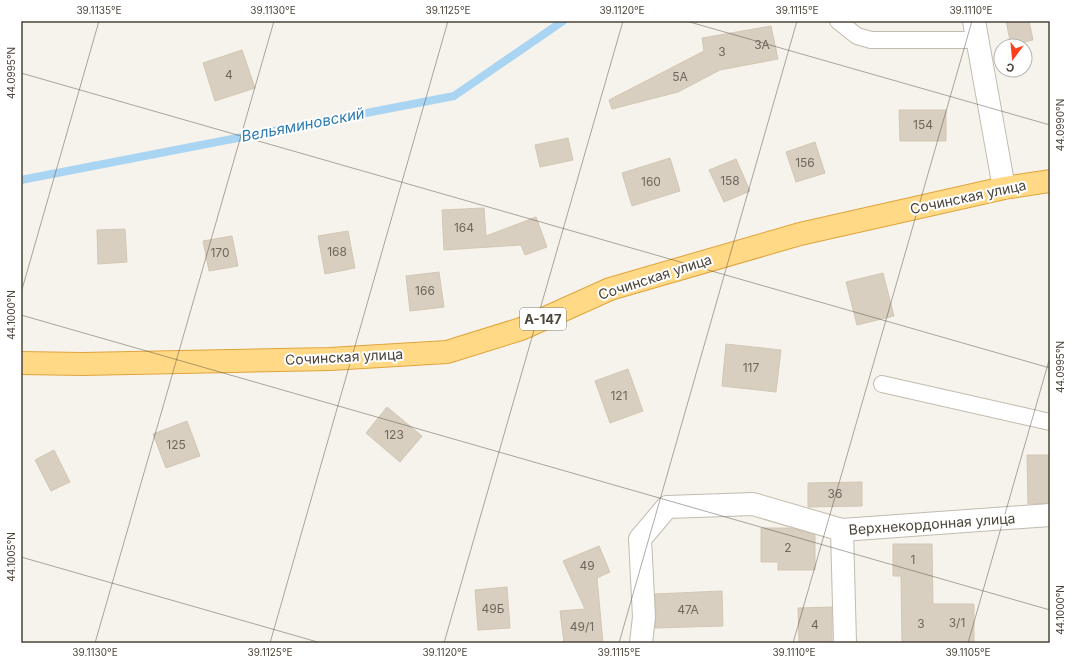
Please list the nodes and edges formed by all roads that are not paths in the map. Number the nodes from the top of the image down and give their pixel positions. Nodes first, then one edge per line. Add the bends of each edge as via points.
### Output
1 (838, 21) edge
2 (976, 31) edge
3 (1050, 181) edge
4 (1004, 188) junction
5 (21, 363) edge
6 (882, 384) dead end
7 (1050, 422) edge
8 (1050, 515) edge
9 (842, 530) junction
10 (641, 643) edge
11 (845, 643) edge

1 - 2 lane via 857,36 871,40
2 - 4 street
3 - 4 highway, Сочинская улица / А-147
4 - 5 highway, Сочинская улица / А-147 via 800,234 686,266 610,289 521,329 446,352 330,359
6 - 7 lane
8 - 9 street, Верхнекордонная улица
9 - 10 street, Верхнекордонная улица via 753,504 667,507 640,539 644,617
9 - 11 street

